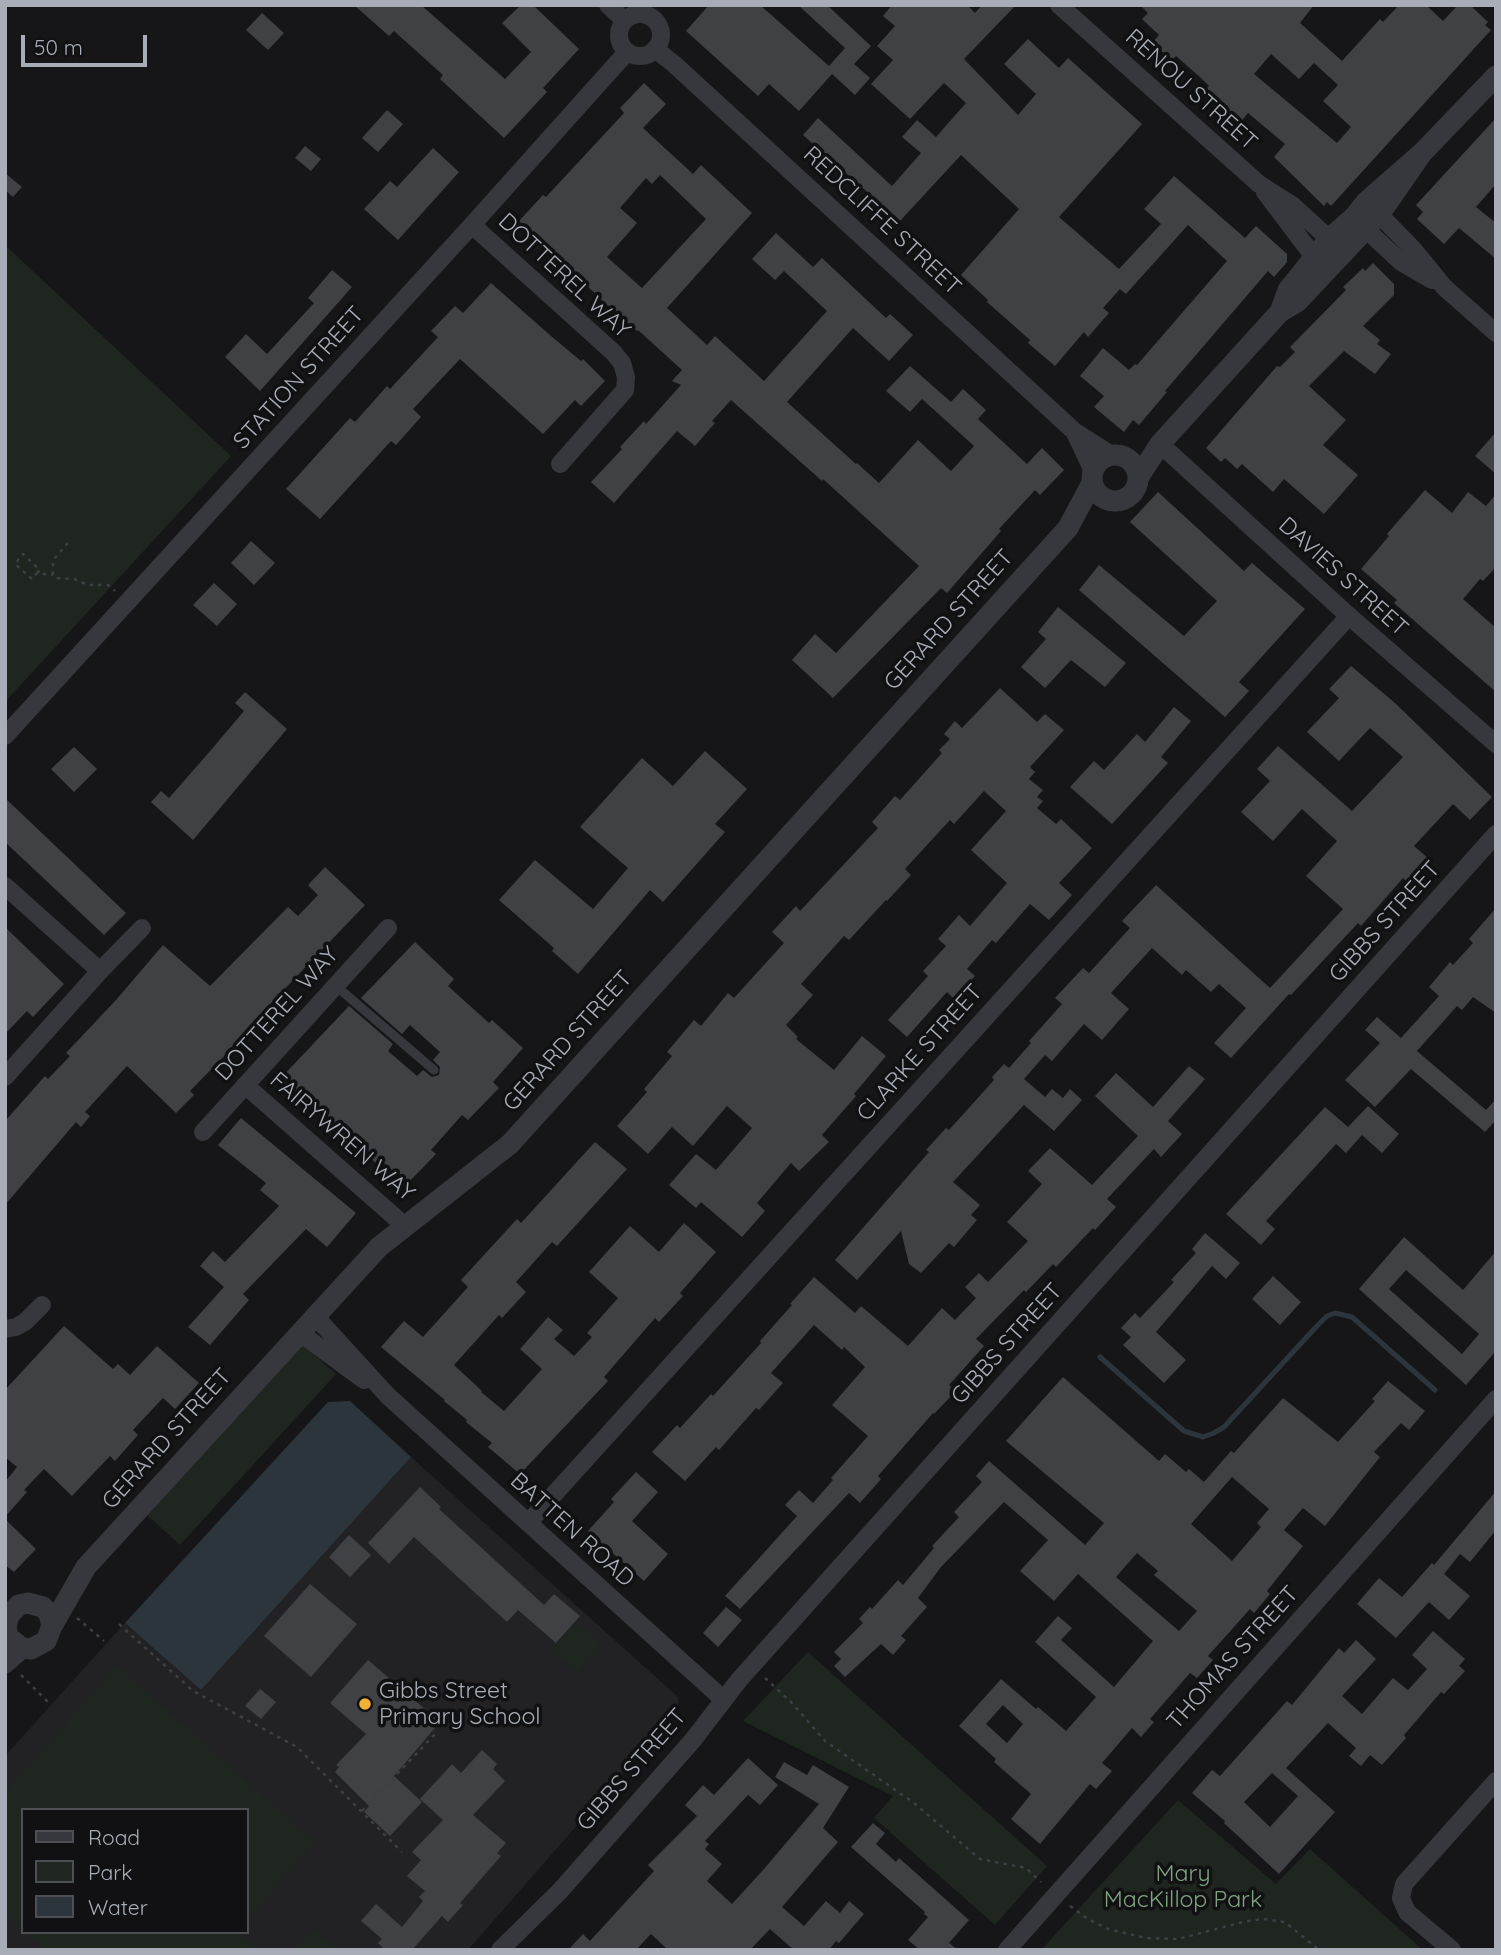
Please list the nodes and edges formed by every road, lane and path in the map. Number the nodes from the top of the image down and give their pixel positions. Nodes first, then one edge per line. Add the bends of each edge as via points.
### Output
1 (607, 5) edge
2 (1059, 5) edge
3 (660, 12) edge
4 (624, 20) junction
5 (655, 49) junction
6 (627, 52) junction
7 (1494, 75) edge
8 (1259, 184) junction
9 (1366, 216) junction
10 (472, 225) junction
11 (1336, 246) junction
12 (1321, 263) junction
13 (1496, 333) edge
14 (1074, 431) junction
15 (1160, 444) junction
16 (1119, 457) junction
17 (560, 464) dead end
18 (1092, 477) junction
19 (1138, 478) junction
20 (1115, 502) junction
21 (1068, 528) junction
22 (68, 542) dead end
23 (37, 573) junction
24 (53, 575) junction
25 (120, 596) dead end
26 (1349, 616) junction
27 (5, 736) edge
28 (1496, 744) edge
29 (1496, 834) edge
30 (5, 886) edge
31 (142, 928) dead end
32 (388, 928) dead end
33 (100, 971) junction
34 (336, 986) junction
35 (433, 1070) dead end
36 (5, 1077) edge
37 (246, 1085) junction
38 (203, 1132) dead end
39 (405, 1226) junction
40 (42, 1305) dead end
41 (315, 1316) junction
42 (5, 1329) edge
43 (300, 1333) junction
44 (388, 1396) junction
45 (1496, 1399) edge
46 (528, 1523) junction
47 (86, 1567) junction
48 (70, 1611) dead end
49 (13, 1621) edge
50 (119, 1624) dead end
51 (52, 1626) junction
52 (104, 1641) dead end
53 (11, 1667) edge
54 (761, 1675) dead end
55 (724, 1700) junction
56 (48, 1702) dead end
57 (436, 1732) dead end
58 (1496, 1782) edge
59 (362, 1811) junction
60 (402, 1852) dead end
61 (1041, 1882) dead end
62 (560, 1891) junction
63 (1070, 1905) dead end
64 (500, 1950) edge
65 (515, 1950) edge
66 (1007, 1950) edge
67 (1319, 1950) edge
68 (1452, 1950) edge

1 - 4 street
2 - 8 street, RENOU STREET
3 - 4 street via 638,13
3 - 5 street
4 - 6 street via 619,40
5 - 6 street via 638,56
5 - 14 street, REDCLIFFE STREET
6 - 10 street, STATION STREET
7 - 9 street
8 - 11 street, RENOU STREET via 1292,205
8 - 12 street, RENOU STREET
9 - 11 street
9 - 13 street
10 - 17 street, DOTTEREL WAY via 622,363 625,390
10 - 27 street, STATION STREET
11 - 12 street
12 - 15 street via 1288,290 1280,312
14 - 16 street, REDCLIFFE STREET
14 - 18 street, REDCLIFFE STREET
15 - 16 street
15 - 19 street
15 - 26 street, DAVIES STREET
16 - 18 street via 1100,461
16 - 19 street via 1134,466
18 - 20 street via 1100,496
18 - 21 street, GERARD STREET
19 - 20 street via 1129,497
20 - 21 street, GERARD STREET
21 - 39 street, GERARD STREET via 510,1144
22 - 24 path via 53,560
23 - 23 path via 32,579 15,564 23,554 40,569
23 - 24 path
24 - 25 path via 88,585 108,585
26 - 28 street, DAVIES STREET
26 - 46 street, CLARKE STREET
29 - 55 street, GIBBS STREET
30 - 33 street
31 - 33 street
32 - 34 street, DOTTEREL WAY
33 - 36 street
34 - 35 lane
34 - 37 street, DOTTEREL WAY
37 - 38 street, DOTTEREL WAY
37 - 39 street, FAIRYWREN WAY
39 - 41 street, GERARD STREET via 379,1247
40 - 42 street via 16,1328
41 - 43 street, GERARD STREET
41 - 44 street, BATTEN ROAD
43 - 44 street, BATTEN ROAD
43 - 47 street, GERARD STREET
44 - 46 street, BATTEN ROAD
45 - 66 street, THOMAS STREET
46 - 55 street, BATTEN ROAD
47 - 49 street, GERARD STREET
47 - 51 street, GERARD STREET
48 - 52 path
49 - 51 street via 43,1607
49 - 51 street, GERARD STREET via 31,1649 42,1645
49 - 53 street, GERARD STREET
50 - 59 path via 193,1691 297,1747
53 - 56 path
54 - 61 path via 825,1741 914,1802 980,1859 1026,1868
55 - 62 street, GIBBS STREET
57 - 59 path
58 - 68 street via 1404,1884 1401,1898 1407,1912
59 - 60 path
62 - 64 street, GIBBS STREET
62 - 65 street, GIBBS STREET
63 - 67 path via 1108,1929 1146,1938 1178,1939 1263,1919 1286,1922

